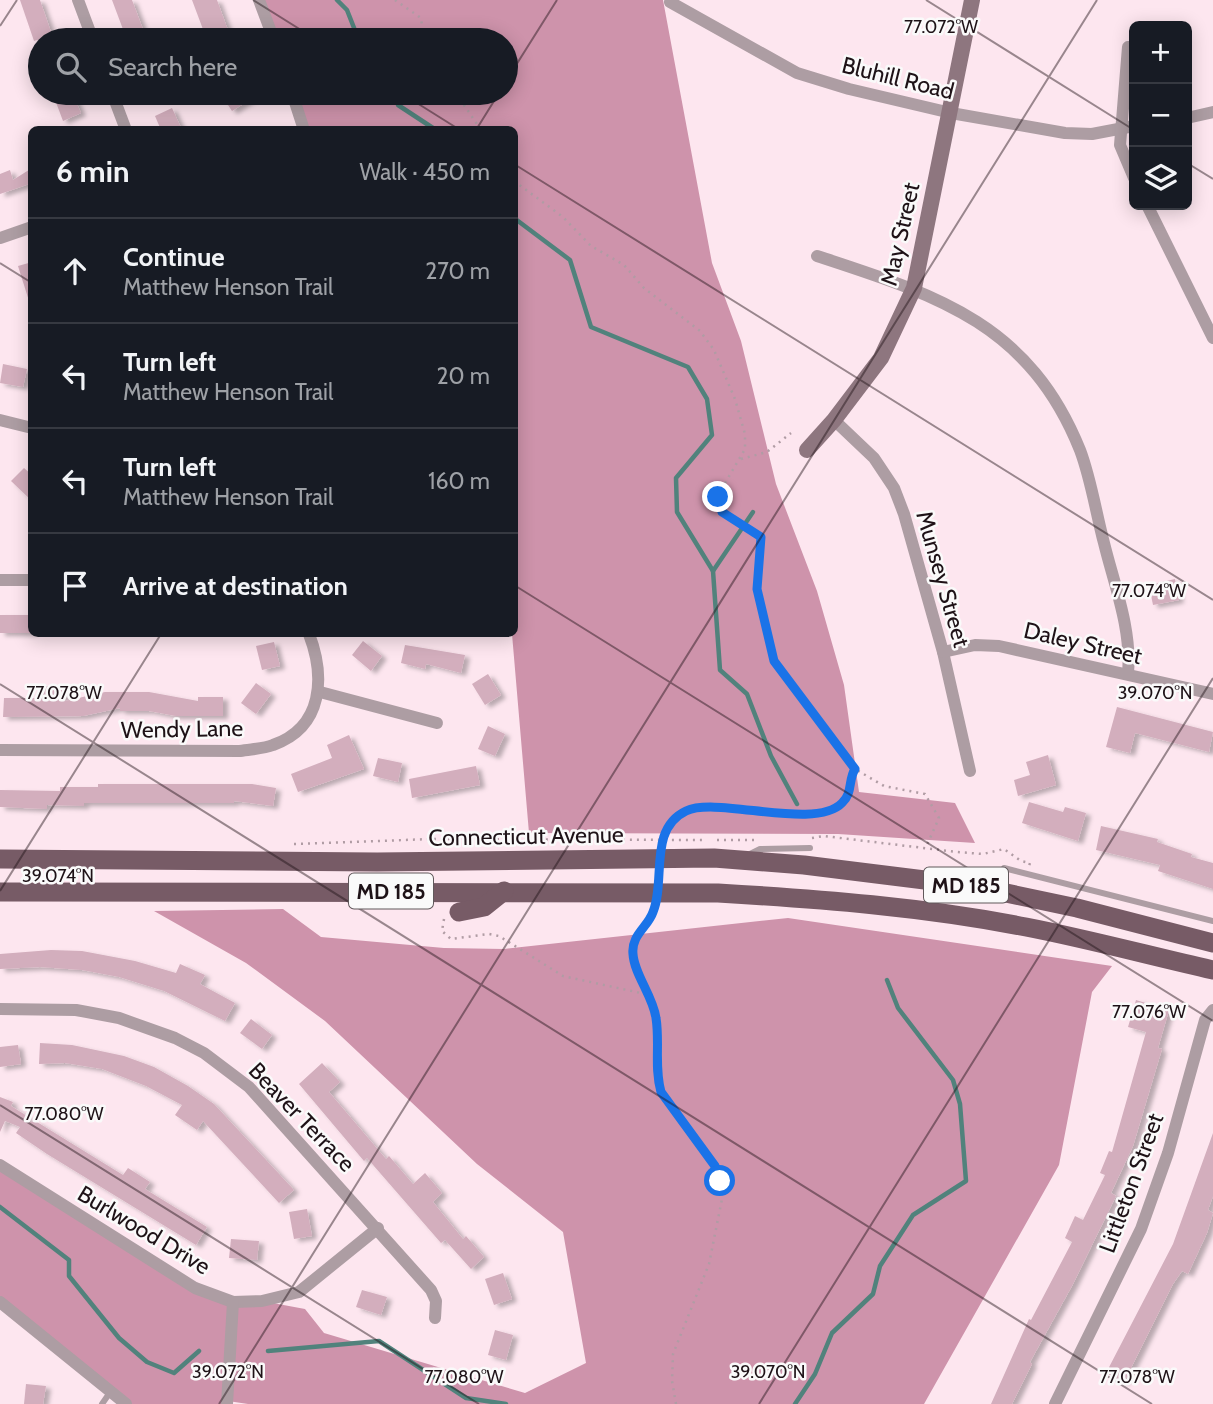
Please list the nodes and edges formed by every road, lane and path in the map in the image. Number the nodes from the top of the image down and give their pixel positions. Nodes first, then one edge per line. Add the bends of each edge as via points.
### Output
1 (78, 0) edge
2 (259, 0) edge
3 (395, 0) edge
4 (972, 0) edge
5 (670, 2) dead end
6 (88, 28) edge
7 (270, 28) edge
8 (422, 28) edge
9 (1128, 47) dead end
10 (117, 105) edge
11 (296, 105) edge
12 (464, 105) edge
13 (1213, 112) edge
14 (950, 113) junction
15 (1192, 117) edge
16 (124, 126) edge
17 (303, 126) edge
18 (478, 126) edge
19 (1129, 126) edge
20 (1120, 127) junction
21 (1129, 166) edge
22 (518, 184) edge
23 (1150, 210) edge
24 (28, 228) edge
25 (0, 238) edge
26 (817, 257) dead end
27 (914, 288) junction
28 (1213, 337) edge
29 (0, 420) edge
30 (834, 420) junction
31 (28, 427) edge
32 (791, 433) dead end
33 (807, 450) dead end
34 (741, 458) junction
35 (0, 580) edge
36 (28, 580) edge
37 (310, 637) edge
38 (943, 652) junction
39 (1128, 673) junction
40 (320, 692) junction
41 (1213, 694) edge
42 (437, 723) dead end
43 (0, 750) edge
44 (855, 769) junction
45 (970, 771) dead end
46 (521, 838) dead end
47 (809, 838) dead end
48 (662, 848) dead end
49 (810, 848) dead end
50 (926, 848) junction
51 (713, 849) junction
52 (0, 859) edge
53 (738, 860) junction
54 (377, 862) junction
55 (1004, 868) dead end
56 (1028, 874) junction
57 (376, 891) junction
58 (504, 891) junction
59 (0, 892) edge
60 (658, 900) dead end
61 (459, 912) joint
62 (1213, 921) edge
63 (1213, 943) edge
64 (1213, 970) edge
65 (650, 995) junction
66 (0, 1009) edge
67 (1213, 1010) edge
68 (0, 1165) edge
69 (378, 1228) junction
70 (0, 1302) edge
71 (233, 1302) junction
72 (435, 1318) dead end
73 (111, 1391) junction
74 (102, 1404) edge
75 (126, 1404) edge
76 (227, 1404) edge
77 (676, 1404) edge
78 (1055, 1404) edge

1 - 6 street
2 - 7 street
3 - 8 path via 421,18
4 - 14 street, May Street
5 - 14 street, Bluhill Road via 797,73
9 - 20 street
10 - 16 street
11 - 17 street
12 - 18 path
13 - 15 street
14 - 20 street, Bluhill Road via 1065,133 1092,134
14 - 27 street, May Street
19 - 20 street, Bluhill Road
20 - 21 street via 1120,145
22 - 34 path via 563,217 591,246 614,257 700,331 723,370 742,419 745,449
23 - 28 street
24 - 25 street
26 - 27 street
27 - 30 street, May Street via 881,358
27 - 39 street via 957,308 1004,341 1041,378 1067,422 1081,453 1123,619
29 - 31 street
30 - 33 street, May Street
30 - 38 street, Munsey Street via 874,458 894,488
32 - 34 path via 767,452
34 - 44 path via 718,497 719,506 762,542 757,589 774,661
35 - 36 street
37 - 40 street via 319,664
38 - 39 street, Daley Street via 975,645 999,646
38 - 45 street, Munsey Street
39 - 41 street, Daley Street
40 - 42 street
40 - 43 street, Wendy Lane via 310,714 274,745 240,751
44 - 48 path via 847,797 833,809 778,815 694,809 672,821
44 - 50 path via 884,786 919,791 929,798 938,825
46 - 51 path
47 - 50 path
49 - 53 lane via 760,849
50 - 56 path via 983,853 1004,849 1030,863
51 - 53 main road, Connecticut Avenue / MD 185
51 - 54 main road, Connecticut Avenue / MD 185 via 522,861
52 - 54 main road, Connecticut Avenue / MD 185
53 - 63 main road, Connecticut Avenue / MD 185 via 973,886
54 - 57 main road
55 - 56 lane
56 - 62 lane
57 - 58 main road, MD 185
57 - 59 main road, MD 185
58 - 61 main road via 484,907
58 - 64 main road, MD 185 via 805,898 1027,927
60 - 65 path via 633,944 635,962
61 - 65 path via 449,915 442,925 451,939 499,936 563,976
65 - 77 path via 657,1021 661,1092 715,1166 722,1199 709,1264 673,1354
66 - 69 street, Beaver Terrace via 76,1010 119,1018 204,1053 249,1087
67 - 78 street, Littleton Street via 1205,1020 1168,1153 1141,1229
68 - 71 street, Burlwood Drive via 195,1288
69 - 71 street, Burlwood Drive via 299,1292
69 - 72 street, Beaver Terrace via 431,1290
70 - 73 street
71 - 76 street
73 - 74 lane
73 - 75 street

